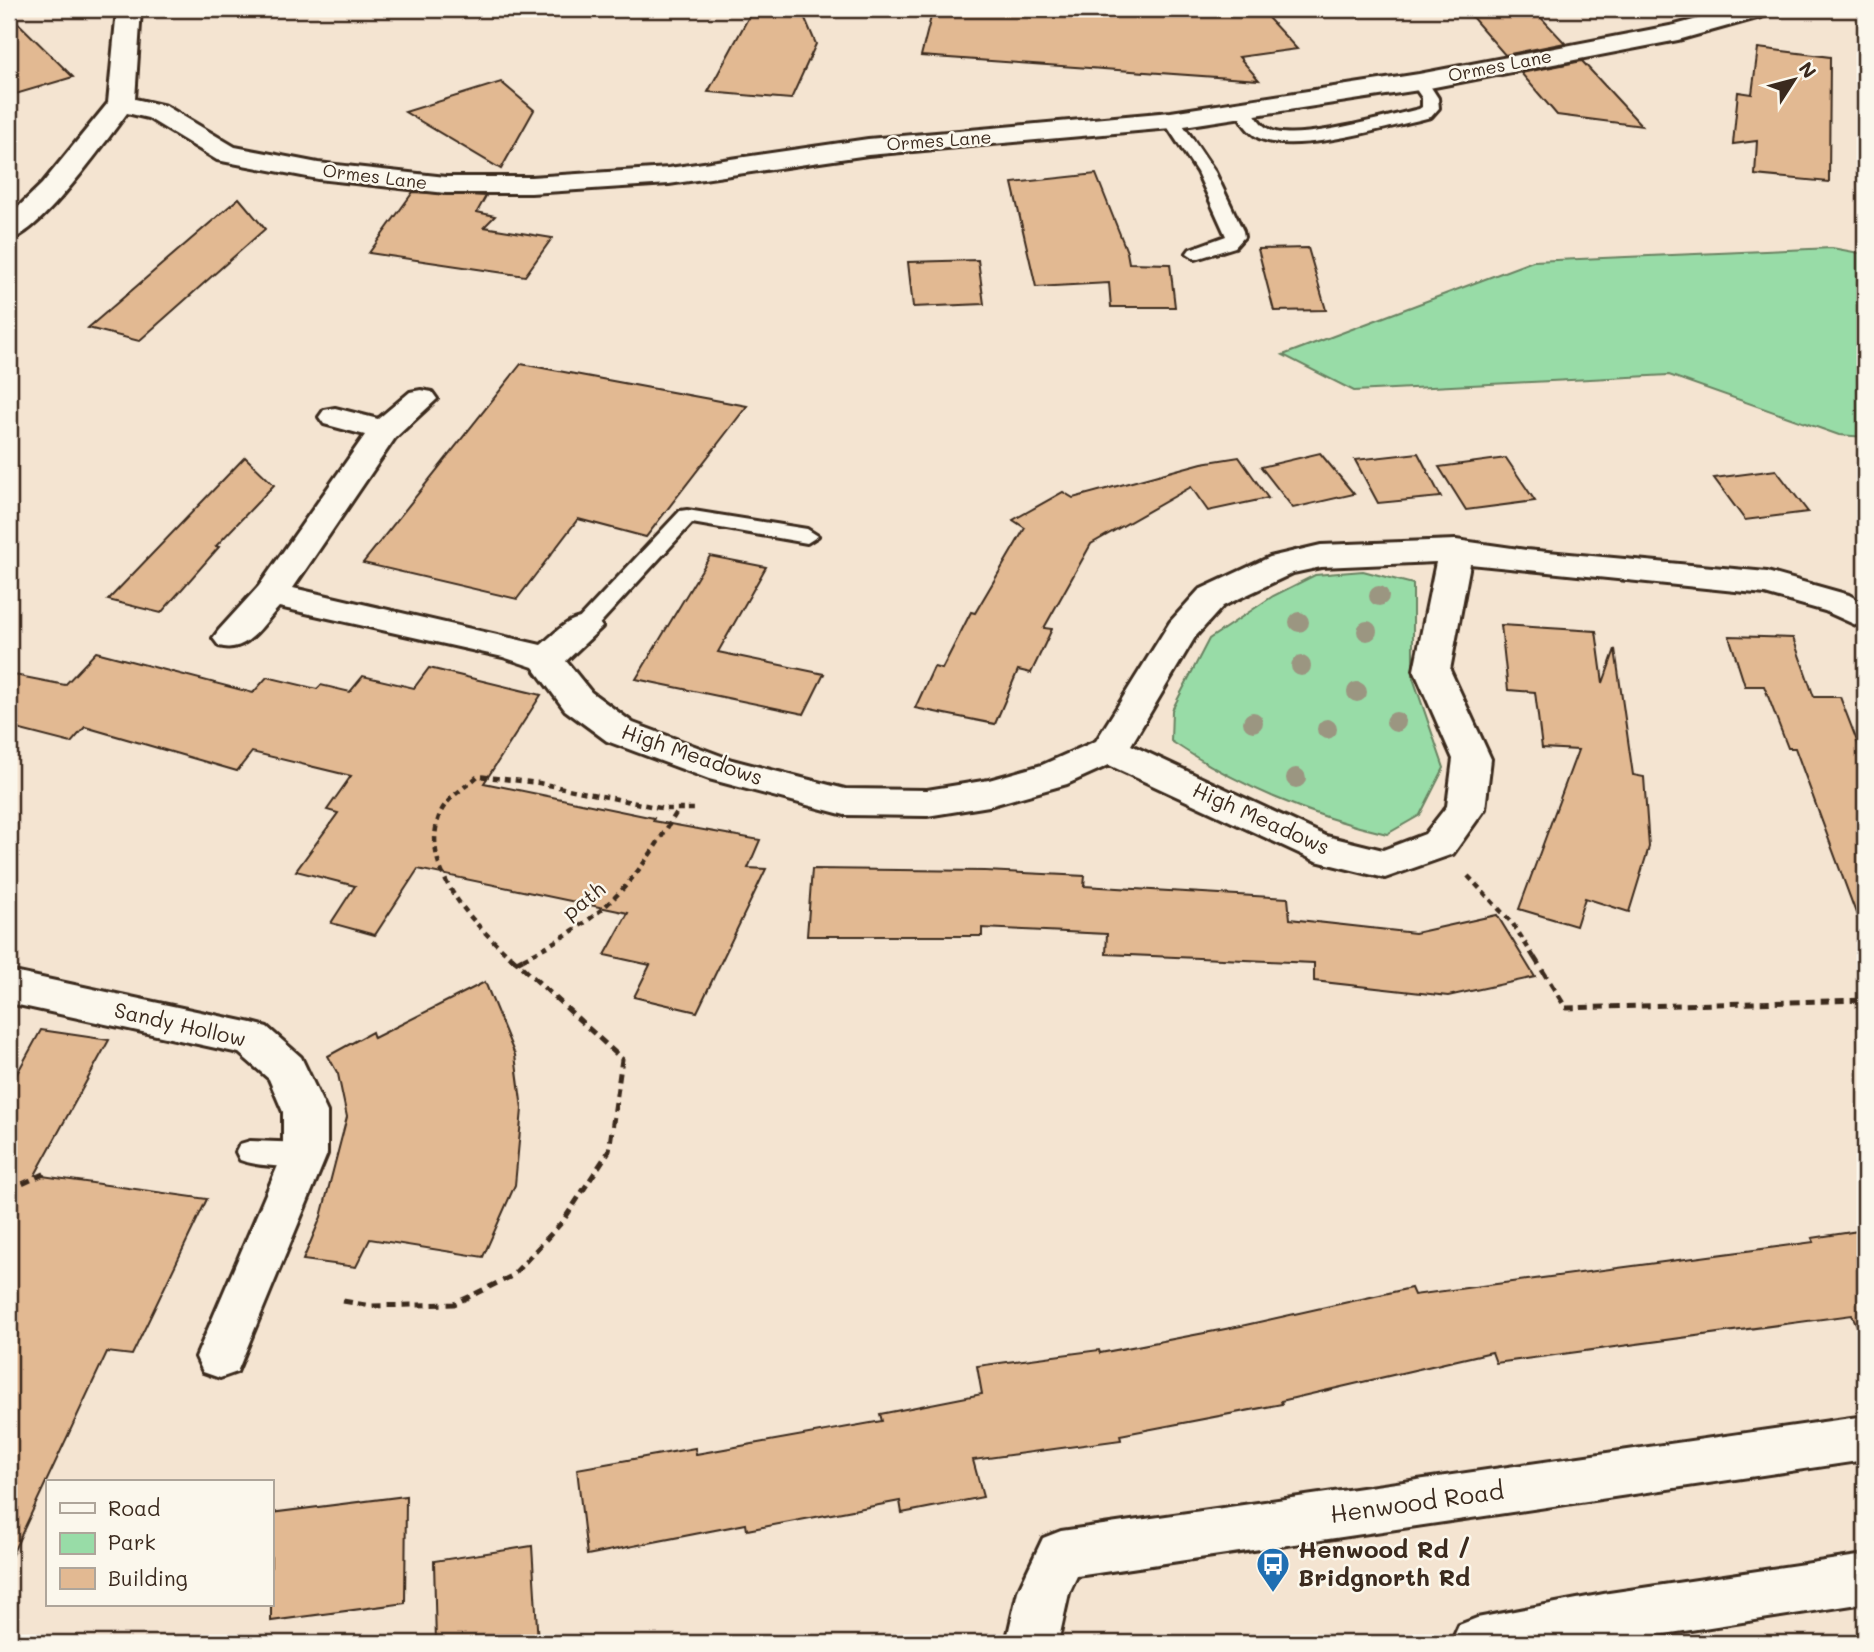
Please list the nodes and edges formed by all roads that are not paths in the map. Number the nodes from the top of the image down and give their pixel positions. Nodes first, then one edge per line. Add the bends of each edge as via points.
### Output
1 (129, 9) edge
2 (1762, 9) edge
3 (1419, 82) junction
4 (121, 104) junction
5 (1243, 109) junction
6 (1171, 120) junction
7 (9, 232) edge
8 (1196, 253) dead end
9 (421, 399) dead end
10 (335, 417) dead end
11 (384, 430) junction
12 (807, 536) dead end
13 (1456, 551) junction
14 (271, 594) junction
15 (1865, 618) edge
16 (584, 627) joint
17 (231, 638) dead end
18 (546, 659) junction
19 (1109, 750) junction
20 (9, 987) edge
21 (250, 1152) dead end
22 (305, 1154) junction
23 (220, 1357) dead end
24 (1865, 1438) edge
25 (1865, 1579) edge
26 (1032, 1643) edge
27 (1477, 1643) edge

1 - 4 street
2 - 3 street, Ormes Lane via 1678,32
3 - 5 street, Ormes Lane
3 - 5 lane via 1430,98 1431,108 1425,113 1293,139 1268,136 1250,124
4 - 6 street, Ormes Lane via 157,112 228,154 318,171 446,185 669,176 868,147
4 - 7 street via 52,190
5 - 6 street, Ormes Lane
6 - 8 lane via 1206,172 1234,231 1229,243
9 - 11 street
10 - 11 street
11 - 14 street
12 - 16 lane via 687,516
13 - 15 street via 1767,583 1836,603
13 - 19 street via 1321,556 1282,565 1211,598 1182,630
13 - 19 street, High Meadows via 1432,670 1472,759 1466,809 1439,844 1385,864 1316,847
14 - 17 street
14 - 18 street via 511,647
16 - 18 street
18 - 19 street, High Meadows via 579,701 620,732 722,770 845,802 927,803 989,793 1054,775
20 - 22 street, Sandy Hollow via 252,1039 286,1069 305,1112
21 - 22 lane
22 - 23 street, Sandy Hollow
24 - 26 street, Henwood Road via 1061,1555 1044,1591
25 - 27 street

